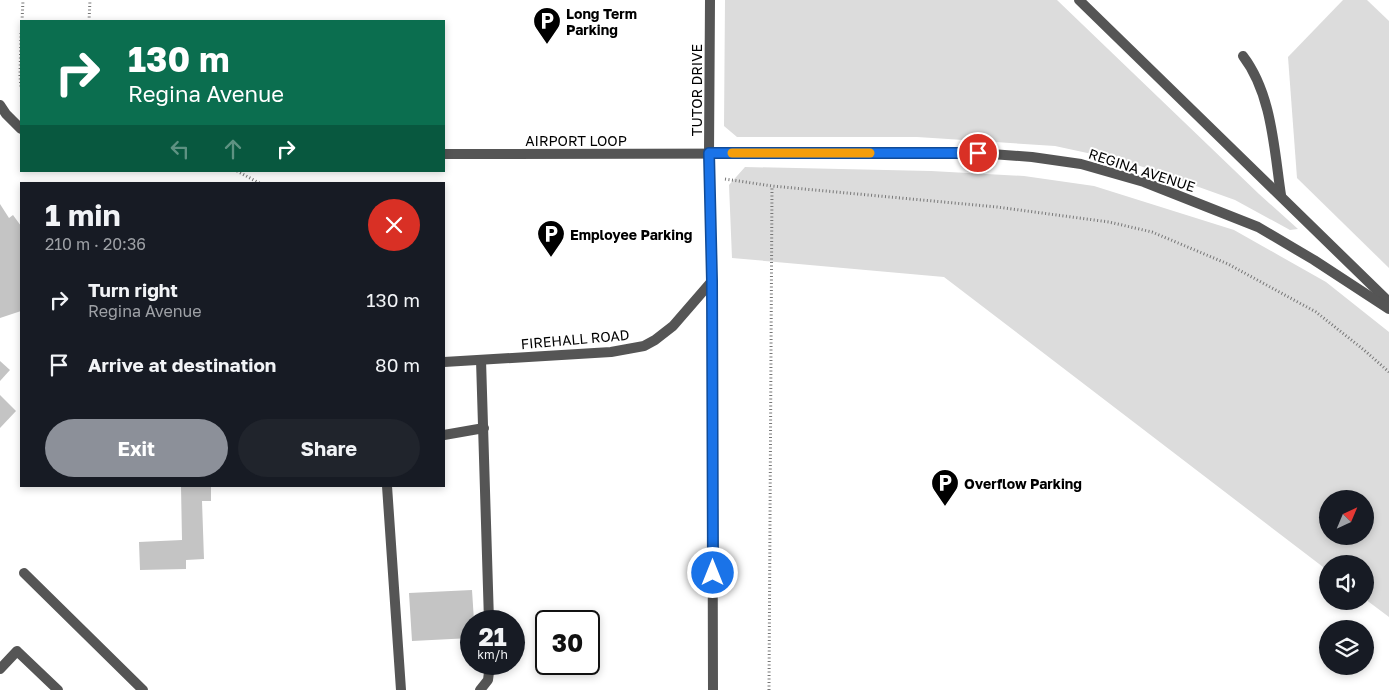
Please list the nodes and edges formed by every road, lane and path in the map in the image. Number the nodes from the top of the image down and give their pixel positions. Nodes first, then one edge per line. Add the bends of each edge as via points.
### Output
1 (22, 0) edge
2 (90, 0) edge
3 (710, 0) edge
4 (1079, 0) edge
5 (22, 20) edge
6 (90, 20) edge
7 (1243, 56) dead end
8 (0, 105) edge
9 (20, 128) edge
10 (709, 153) junction
11 (445, 154) edge
12 (239, 172) edge
13 (710, 176) junction
14 (257, 182) edge
15 (772, 186) junction
16 (1281, 195) junction
17 (712, 281) junction
18 (1389, 302) edge
19 (1389, 309) edge
20 (481, 360) junction
21 (445, 362) edge
22 (1389, 372) edge
23 (484, 428) junction
24 (445, 435) edge
25 (387, 487) edge
26 (24, 574) dead end
27 (489, 610) edge
28 (0, 669) edge
29 (489, 675) edge
30 (58, 690) edge
31 (143, 690) edge
32 (401, 690) edge
33 (480, 690) edge
34 (713, 690) edge
35 (769, 690) edge

1 - 5 path
2 - 6 path
3 - 10 street, TUTOR DRIVE
4 - 16 street
7 - 16 street via 1255,75 1267,109
8 - 9 street
10 - 11 street, AIRPORT LOOP
10 - 13 street, TUTOR DRIVE
10 - 19 street, REGINA AVENUE via 978,153 1081,164 1144,182 1258,227
12 - 14 path
13 - 15 path
13 - 17 street, TUTOR DRIVE
15 - 22 path via 997,207 1109,222 1152,232 1228,264 1316,312
15 - 35 path
16 - 18 street
17 - 20 street, FIREHALL ROAD via 673,326 644,346 612,352
17 - 34 street, TUTOR DRIVE
20 - 21 street, FIREHALL ROAD
20 - 23 street
23 - 24 street
23 - 27 street
25 - 32 street
26 - 31 street
28 - 30 street via 18,651
29 - 33 street

